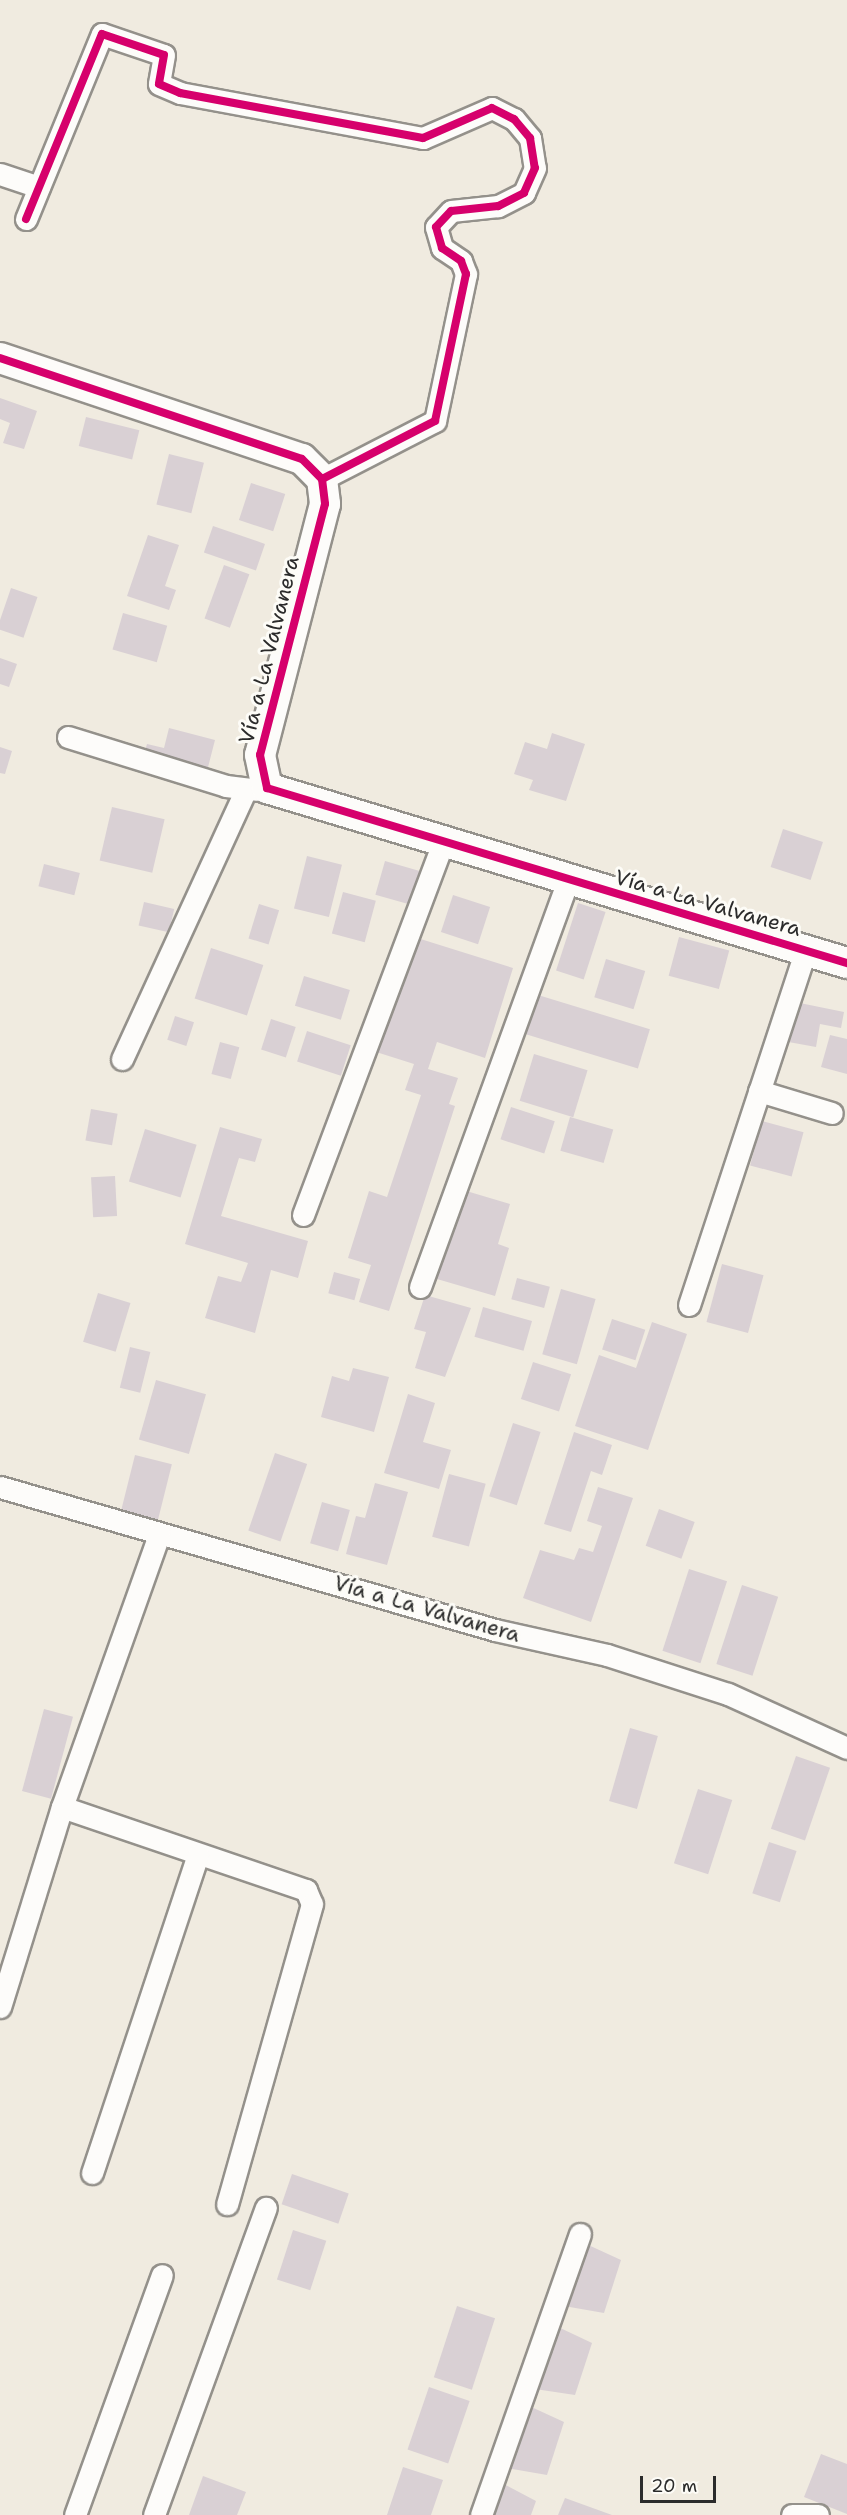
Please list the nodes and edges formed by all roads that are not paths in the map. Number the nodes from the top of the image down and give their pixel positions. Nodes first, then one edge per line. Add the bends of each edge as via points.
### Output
1 (0, 174) edge
2 (39, 187) junction
3 (26, 219) dead end
4 (0, 358) edge
5 (322, 479) junction
6 (68, 737) dead end
7 (256, 790) junction
8 (443, 843) junction
9 (567, 883) junction
10 (806, 949) junction
11 (847, 963) edge
12 (122, 1059) dead end
13 (759, 1091) junction
14 (832, 1113) dead end
15 (303, 1215) dead end
16 (420, 1287) dead end
17 (689, 1305) dead end
18 (0, 1487) edge
19 (159, 1534) junction
20 (847, 1748) edge
21 (62, 1807) junction
22 (198, 1855) junction
23 (0, 2007) edge
24 (92, 2173) dead end
25 (227, 2204) dead end
26 (266, 2208) dead end
27 (579, 2234) dead end
28 (162, 2276) dead end
29 (75, 2515) edge
30 (154, 2515) edge
31 (481, 2515) edge
32 (792, 2515) edge
33 (818, 2515) edge

1 - 2 street
2 - 3 street
2 - 5 street via 102,34 164,55 159,84 180,93 423,138 492,108 514,118 530,138 535,168 524,193 498,206 451,211 436,227 442,248 461,261 466,274 435,421
4 - 5 street via 302,459
5 - 7 street, Vía a La Valvanera via 325,504 260,755
6 - 7 street
7 - 8 street, Vía a La Valvanera
7 - 12 street
8 - 9 street, Vía a La Valvanera
8 - 15 street
9 - 10 street, Vía a La Valvanera
9 - 16 street
10 - 11 street, Vía a La Valvanera
10 - 13 street
13 - 14 street
13 - 17 street
18 - 19 street, Vía a La Valvanera
19 - 20 street, Vía a La Valvanera via 495,1630 607,1655 728,1694
19 - 21 street
21 - 22 street
21 - 23 street
22 - 24 street
22 - 25 street via 293,1883 306,1890 312,1904
26 - 30 street
27 - 31 street
28 - 29 street
32 - 33 street

